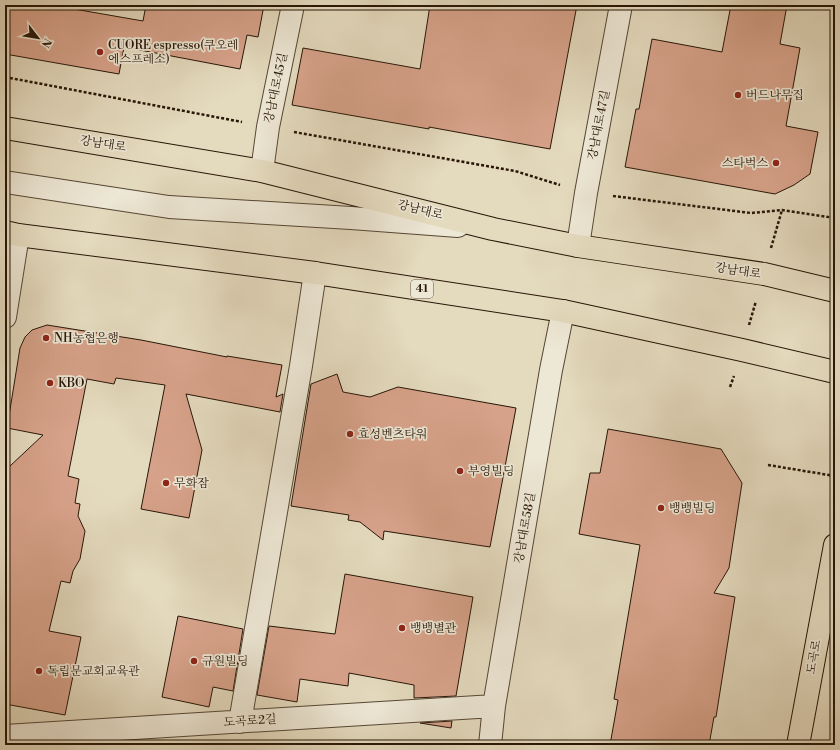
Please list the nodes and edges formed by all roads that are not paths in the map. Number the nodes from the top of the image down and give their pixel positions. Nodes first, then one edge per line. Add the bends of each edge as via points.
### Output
1 (293, 5) edge
2 (621, 5) edge
3 (5, 128) edge
4 (262, 171) junction
5 (5, 182) edge
6 (493, 229) junction
7 (12, 233) edge
8 (578, 246) junction
9 (315, 273) junction
10 (835, 291) edge
11 (563, 311) junction
12 (5, 317) edge
13 (835, 372) edge
14 (835, 545) edge
15 (494, 706) junction
16 (240, 722) junction
17 (5, 736) edge
18 (490, 745) edge
19 (798, 745) edge

1 - 4 street, 강남대로45길 via 268,127
2 - 8 street, 강남대로47길
3 - 4 main road, 강남대로
4 - 6 main road, 강남대로
5 - 6 street via 169,207
6 - 8 main road, 강남대로
7 - 9 main road, 41
7 - 12 street
8 - 10 main road, 강남대로 via 764,274
9 - 11 main road, 41
9 - 16 street
11 - 13 main road, 41
11 - 15 street, 강남대로58길
14 - 19 main road, 도곡로
15 - 16 street, 도곡로2길
15 - 18 street, 강남대로58길
16 - 17 street, 도곡로2길

